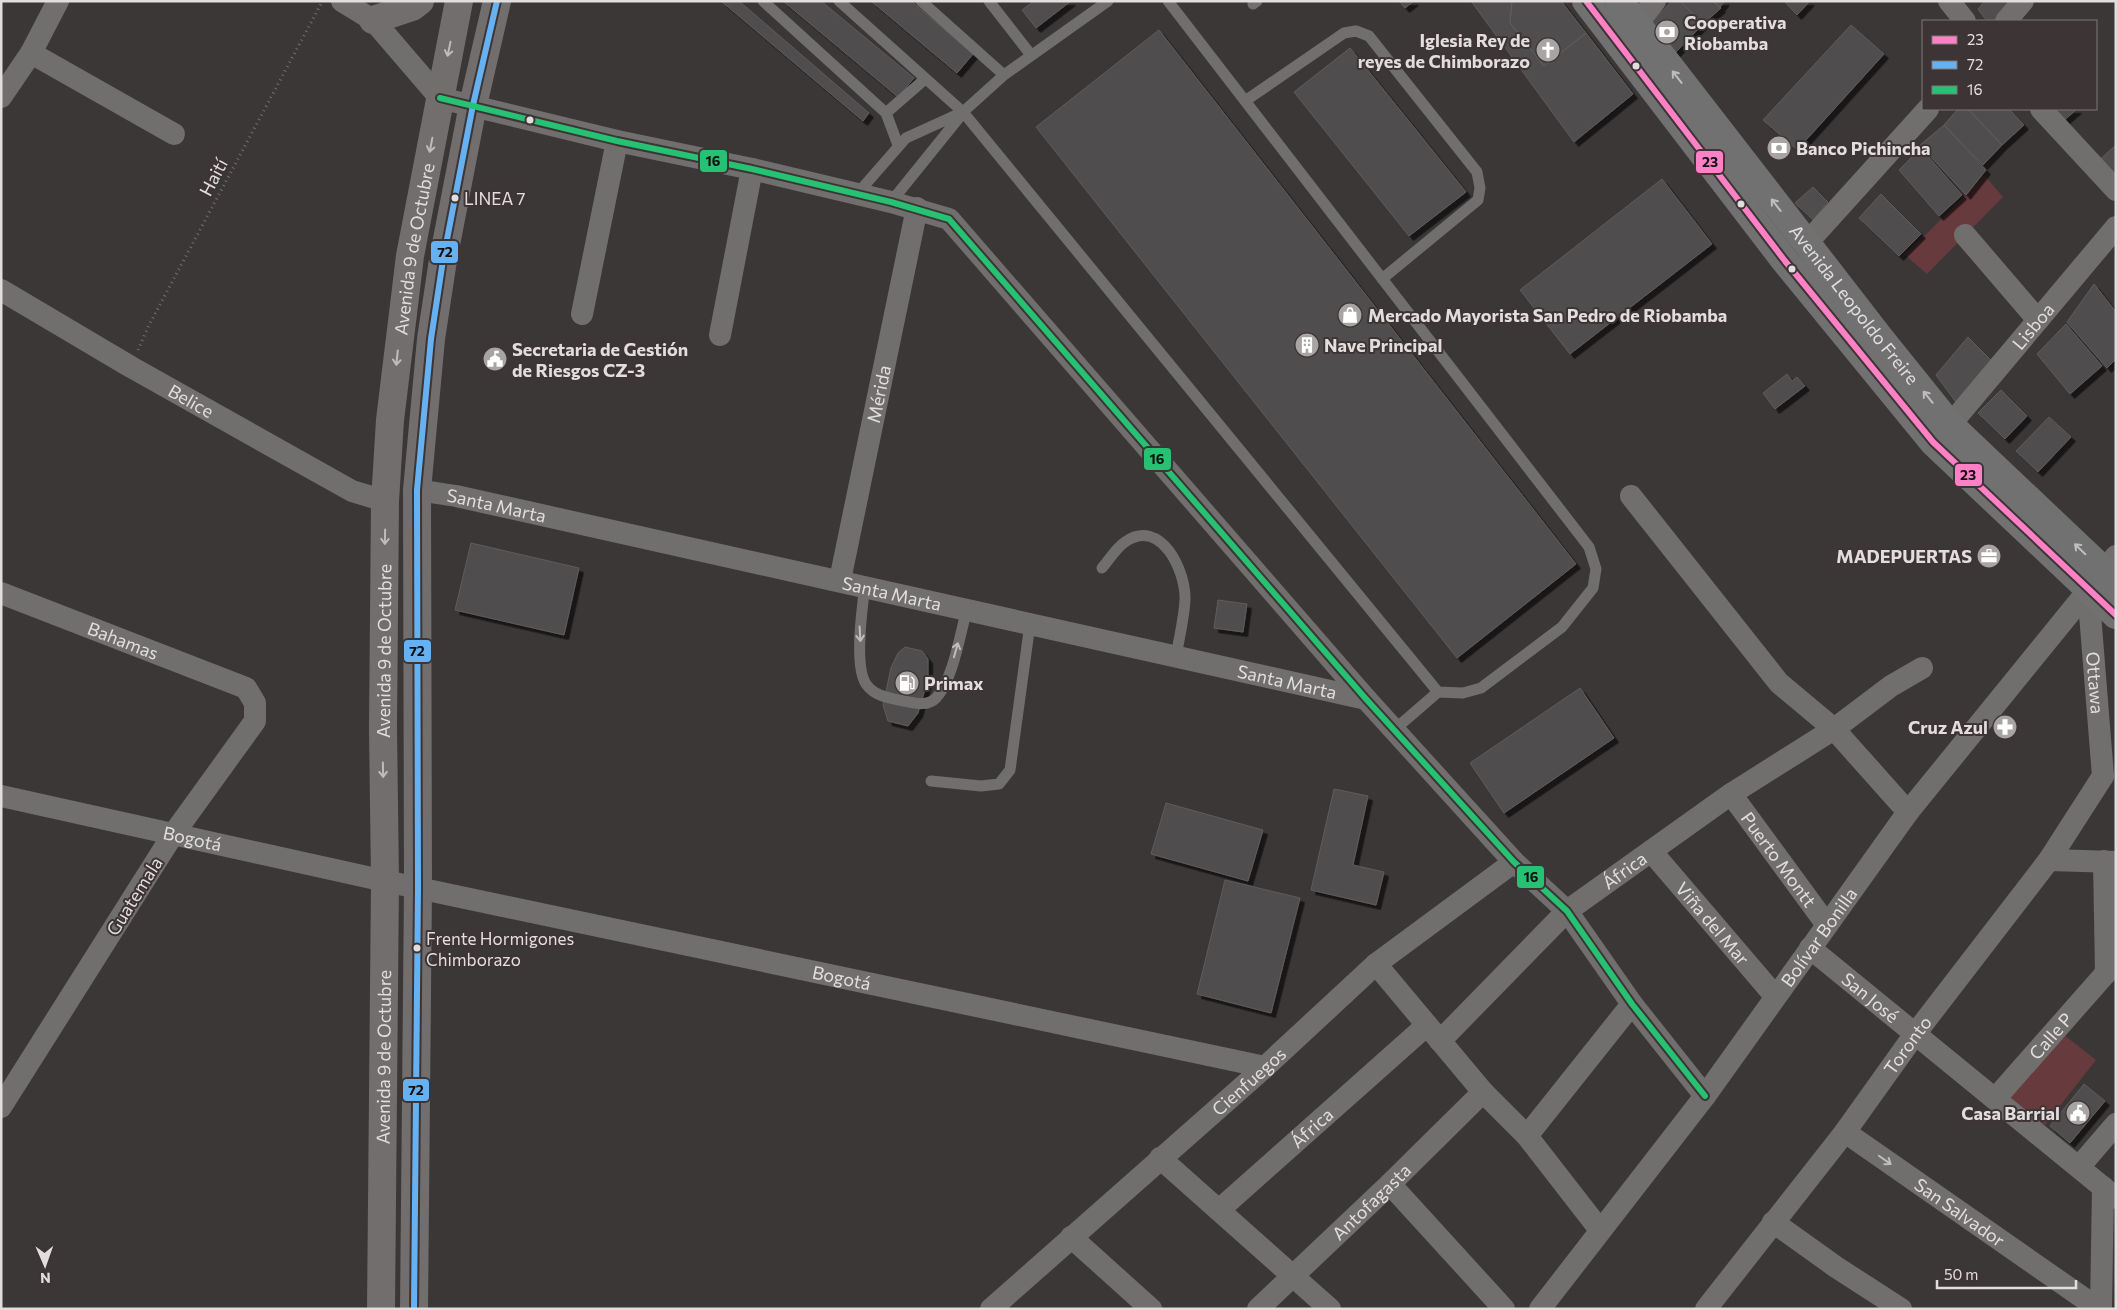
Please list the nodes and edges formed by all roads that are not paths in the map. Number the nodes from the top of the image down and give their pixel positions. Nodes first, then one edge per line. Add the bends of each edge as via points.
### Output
1 (58, 1) edge
2 (342, 1) edge
3 (420, 1) edge
4 (459, 1) edge
5 (497, 1) edge
6 (763, 1) edge
7 (839, 1) edge
8 (921, 1) edge
9 (1108, 1) edge
10 (1168, 1) edge
11 (1586, 1) edge
12 (1619, 1) edge
13 (1655, 1) edge
14 (1949, 1) edge
15 (2023, 1) edge
16 (994, 3) edge
17 (373, 20) junction
18 (1964, 20) edge
19 (2007, 20) edge
20 (1627, 33) junction
21 (30, 53) junction
22 (1031, 55) junction
23 (1004, 75) junction
24 (925, 79) junction
25 (1, 97) edge
26 (440, 98) junction
27 (1245, 101) junction
28 (472, 105) junction
29 (1927, 110) edge
30 (2042, 110) edge
31 (963, 112) junction
32 (886, 113) junction
33 (174, 134) dead end
34 (617, 141) junction
35 (898, 144) junction
36 (752, 169) junction
37 (2116, 190) edge
38 (857, 194) junction
39 (891, 202) junction
40 (917, 208) junction
41 (2116, 227) edge
42 (1965, 236) dead end
43 (1806, 244) junction
44 (1382, 278) junction
45 (1, 290) edge
46 (582, 314) dead end
47 (2038, 320) junction
48 (720, 335) dead end
49 (1950, 425) junction
50 (417, 490) junction
51 (1632, 496) dead end
52 (385, 501) junction
53 (1102, 568) dead end
54 (2106, 574) edge
55 (840, 580) junction
56 (865, 586) junction
57 (1, 593) edge
58 (967, 609) junction
59 (2116, 615) edge
60 (1030, 624) junction
61 (1176, 657) junction
62 (1922, 668) dead end
63 (246, 688) joint
64 (1438, 692) junction
65 (1366, 699) junction
66 (1834, 728) junction
67 (1394, 730) junction
68 (931, 781) dead end
69 (2109, 781) edge
70 (1731, 794) junction
71 (1, 796) edge
72 (1908, 812) junction
73 (172, 836) junction
74 (1651, 851) junction
75 (2049, 860) junction
76 (1514, 862) junction
77 (2110, 862) edge
78 (385, 882) junction
79 (418, 888) junction
80 (1567, 911) junction
81 (1827, 925) junction
82 (1810, 948) junction
83 (1376, 964) junction
84 (2111, 977) edge
85 (1775, 996) junction
86 (1632, 1004) junction
87 (1434, 1033) junction
88 (1915, 1034) junction
89 (1265, 1067) junction
90 (1483, 1092) junction
91 (1705, 1096) junction
92 (1995, 1100) junction
93 (1, 1106) edge
94 (2116, 1124) edge
95 (1846, 1132) junction
96 (1527, 1136) junction
97 (1160, 1158) junction
98 (2079, 1167) junction
99 (1390, 1184) junction
100 (2109, 1192) edge
101 (1219, 1210) junction
102 (1773, 1222) junction
103 (1600, 1230) junction
104 (1071, 1238) junction
105 (1293, 1276) junction
106 (1899, 1308) edge
107 (381, 1309) edge
108 (414, 1309) edge
109 (991, 1309) edge
110 (1151, 1309) edge
111 (1258, 1309) edge
112 (1330, 1309) edge
113 (1504, 1309) edge
114 (1541, 1309) edge
115 (1706, 1309) edge
116 (2100, 1309) edge

1 - 21 street
2 - 17 street
3 - 17 main road via 412,7
4 -> 26 main road, Avenida 9 de Octubre
5 - 28 main road, Avenida 9 de Octubre
6 - 32 lane
7 - 24 lane
8 - 23 lane
9 - 22 lane
10 - 27 lane
11 - 20 main road, Avenida Leopoldo Freire
12 - 20 main road, Avenida Leopoldo Freire
13 - 20 street
14 - 18 street
15 - 19 street
16 - 22 lane
17 - 26 street
43 -> 20 main road, Avenida Leopoldo Freire
20 - 54 main road, Avenida Leopoldo Freire via 1785,261 1933,442
21 - 25 street
21 - 33 street
22 - 23 lane
23 - 31 lane
24 - 31 lane
24 - 32 lane
26 - 28 street
26 -> 52 main road, Avenida 9 de Octubre via 410,256 390,420
27 - 44 lane
27 - 44 lane via 1344,33 1356,31 1368,36 1477,172 1478,200
28 - 34 street
28 - 50 main road, Avenida 9 de Octubre via 431,339
29 - 43 street
30 - 37 street
31 - 35 lane
31 - 39 lane
31 - 64 lane
32 - 35 lane
34 - 36 street
34 - 46 street
35 - 38 lane
36 - 38 street
36 - 48 street
38 - 39 street
39 - 40 street
40 - 55 street, Mérida
40 - 65 street via 949,219
41 - 47 street, Lisboa
42 - 47 street
49 -> 43 main road, Avenida Leopoldo Freire
44 - 64 lane via 1589,547 1596,569 1593,588 1562,627 1481,688 1463,693
45 - 52 street, Belice via 352,491
47 - 49 street, Lisboa
54 -> 49 main road, Avenida Leopoldo Freire
50 - 55 street, Santa Marta
50 - 79 main road, Avenida 9 de Octubre
51 - 66 street via 1779,683
52 -> 78 main road, Avenida 9 de Octubre
53 - 61 lane via 1125,542 1142,536 1158,540 1174,554 1183,578 1185,600
54 - 59 main road, Avenida Leopoldo Freire
54 - 69 street, Ottawa
54 - 72 street, Bolívar Bonilla
55 - 56 street, Santa Marta
56 - 58 street, Santa Marta
56 -> 58 lane via 860,626 862,664 866,684 881,696 924,704 934,700 945,687
57 - 63 street, Bahamas
58 - 60 street, Santa Marta
60 - 61 street, Santa Marta
60 - 68 lane via 1010,770 999,784 981,786
61 - 65 street, Santa Marta
62 - 66 street, África via 1891,686
63 - 73 street, Guatemala via 255,703 255,721
64 - 67 lane
65 - 67 street
66 - 70 street, África
66 - 72 street
67 - 76 street
69 - 75 street, Toronto
70 - 74 street, África
70 - 81 street, Puerto Montt
71 - 73 street, Bogotá
72 - 81 street, Bolívar Bonilla
73 - 78 street, Bogotá
73 - 93 street, Guatemala
74 - 80 street, África
74 - 85 street, Viña del Mar
75 - 77 street
75 - 88 street, Toronto
76 - 80 street
76 - 83 street, Cienfuegos
77 - 84 street
78 - 79 street, Bogotá
78 - 107 main road, Avenida 9 de Octubre
79 - 89 street, Bogotá
79 - 108 main road, Avenida 9 de Octubre
80 - 86 street
80 - 87 street, África
81 - 82 street, Bolívar Bonilla
82 - 85 street, Bolívar Bonilla
82 - 88 street, San José
83 - 87 street
83 - 89 street, Cienfuegos
84 - 92 street, Calle P
85 - 91 street, Bolívar Bonilla
86 - 91 street
86 - 96 street
87 - 90 street
87 - 101 street, África
88 - 92 street, San José
88 - 95 street, Toronto
89 - 97 street, Cienfuegos
90 - 96 street
90 - 99 street, Antofagasta
91 - 103 street, Bolívar Bonilla
92 - 98 street, San José
94 - 98 street
95 - 102 street, Toronto
95 -> 116 street, San Salvador
96 - 103 street
97 - 101 street
97 - 104 street, Cienfuegos
98 - 100 street, San José
99 - 105 street, Antofagasta
99 - 113 street
100 - 116 street
101 - 105 street
102 - 106 street
102 - 115 street, Toronto
103 - 114 street, Bolívar Bonilla
104 - 109 street, Cienfuegos
104 - 110 street
105 - 111 street, Antofagasta
105 - 112 street

